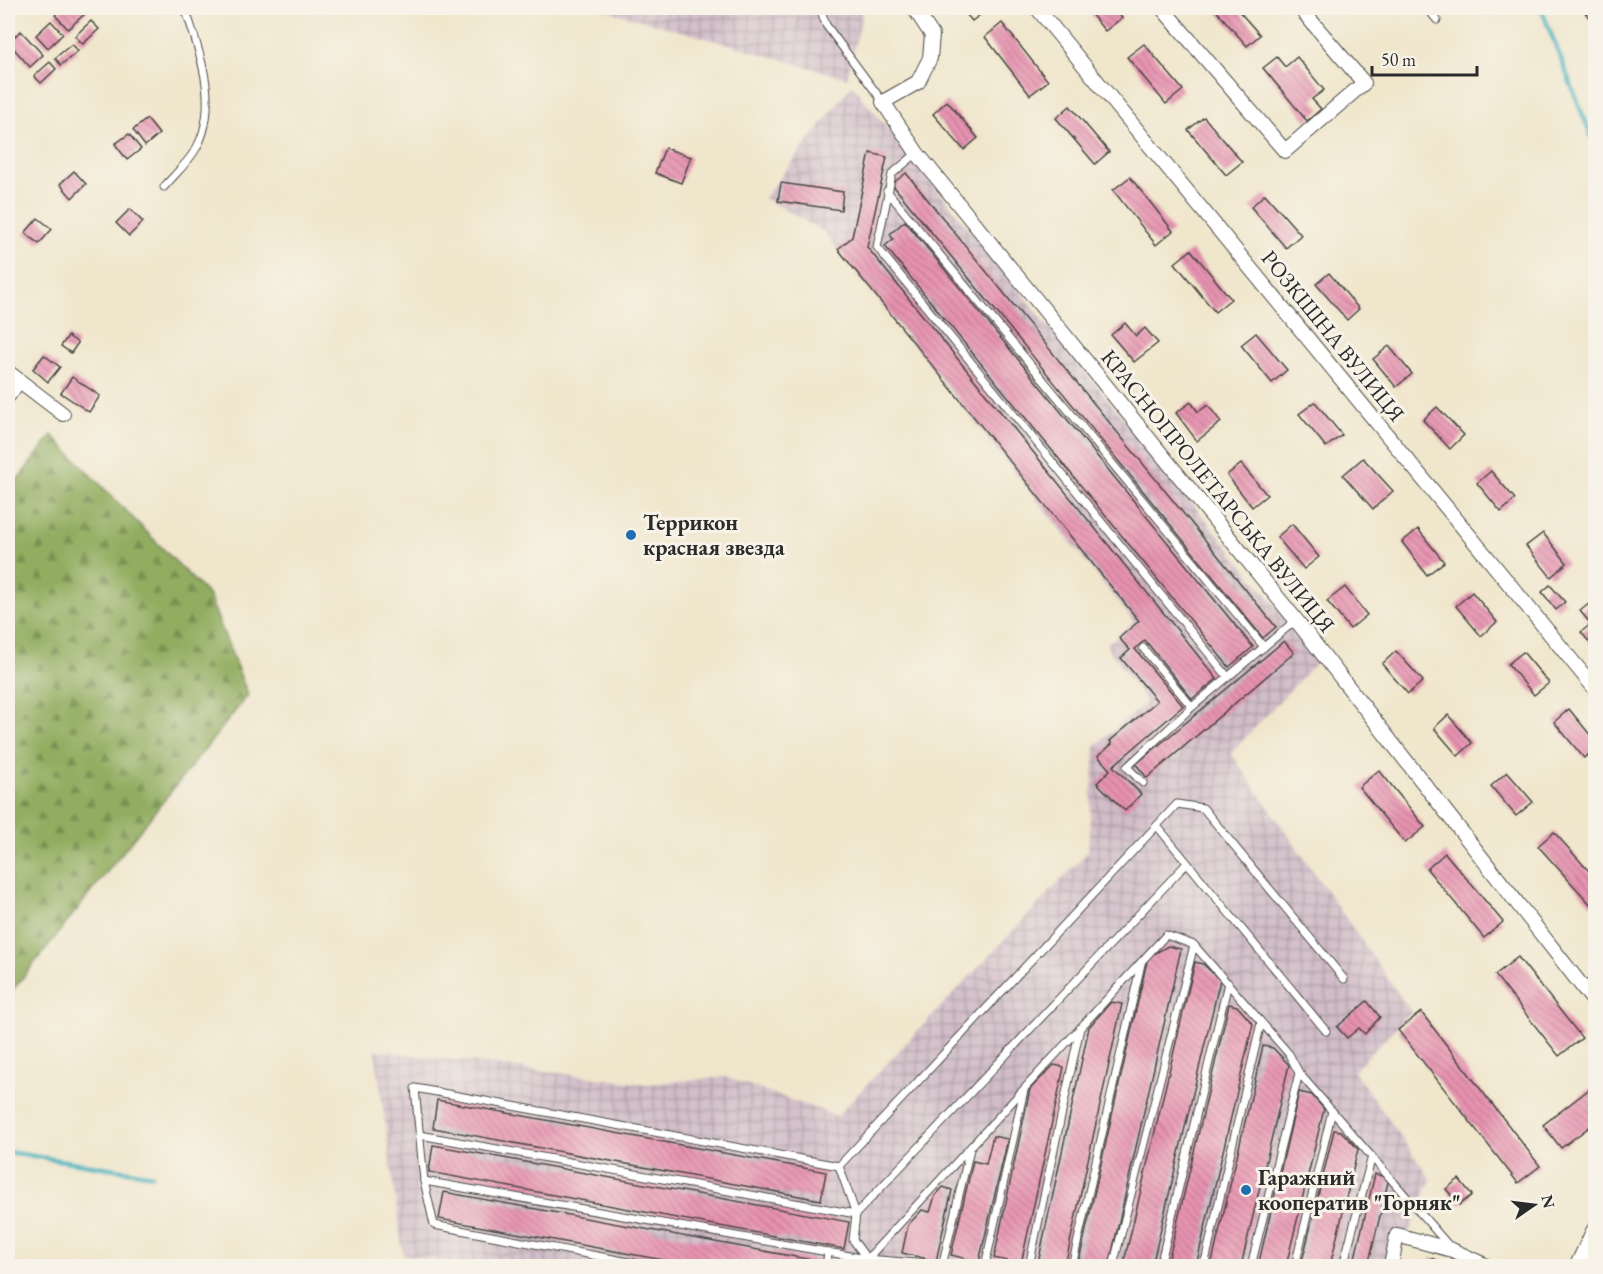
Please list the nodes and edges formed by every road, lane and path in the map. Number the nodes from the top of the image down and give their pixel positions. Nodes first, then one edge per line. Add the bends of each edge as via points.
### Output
1 (185, 8) edge
2 (820, 8) edge
3 (914, 8) edge
4 (1037, 8) edge
5 (1162, 8) edge
6 (1300, 8) edge
7 (1427, 8) edge
8 (1437, 20) dead end
9 (883, 102) junction
10 (917, 153) junction
11 (164, 187) dead end
12 (886, 191) junction
13 (8, 372) edge
14 (19, 381) junction
15 (8, 396) edge
16 (63, 414) dead end
17 (1296, 620) junction
18 (1264, 647) junction
19 (1143, 648) dead end
20 (1227, 677) junction
21 (1596, 690) edge
22 (1192, 706) junction
23 (1143, 783) dead end
24 (1157, 826) junction
25 (1187, 863) junction
26 (1194, 945) junction
27 (1141, 962) junction
28 (1344, 979) dead end
29 (1227, 983) junction
30 (1596, 1004) edge
31 (1261, 1023) junction
32 (1080, 1028) junction
33 (1326, 1031) dead end
34 (1299, 1073) junction
35 (1024, 1088) junction
36 (1332, 1111) junction
37 (420, 1135) junction
38 (971, 1146) junction
39 (1372, 1156) junction
40 (839, 1166) junction
41 (424, 1180) junction
42 (856, 1214) junction
43 (1596, 1232) edge
44 (1452, 1250) junction
45 (828, 1252) junction
46 (867, 1259) junction
47 (650, 1266) edge
48 (826, 1266) edge
49 (942, 1266) edge
50 (951, 1266) edge
51 (985, 1266) edge
52 (1029, 1266) edge
53 (1072, 1266) edge
54 (1113, 1266) edge
55 (1160, 1266) edge
56 (1204, 1266) edge
57 (1251, 1266) edge
58 (1295, 1266) edge
59 (1343, 1266) edge
60 (1391, 1266) edge
61 (1487, 1266) edge
62 (1580, 1266) edge

1 - 11 lane via 204,69 207,113 197,147
2 - 9 lane via 826,25
3 - 9 street via 932,35 930,58 918,82
4 - 21 street, РОЗКІШНА ВУЛИЦЯ
5 - 6 street via 1285,151 1364,83
7 - 8 lane
9 - 10 street, КРАСНОПРОЛЕТАРСЬКА ВУЛИЦЯ
10 - 12 lane via 892,174
10 - 17 street, КРАСНОПРОЛЕТАРСЬКА ВУЛИЦЯ
12 - 18 lane
12 - 20 lane via 877,247
13 - 14 street
14 - 15 street
14 - 16 street
17 - 18 lane
17 - 30 street, КРАСНОПРОЛЕТАРСЬКА ВУЛИЦЯ
18 - 20 lane
19 - 22 lane
20 - 22 lane
22 - 23 lane via 1127,767
24 - 25 lane
24 - 28 lane via 1178,804 1203,808
24 - 40 lane
25 - 33 lane
25 - 42 lane
26 - 27 lane via 1166,935
26 - 29 lane
26 - 54 lane
27 - 32 lane
27 - 53 lane
29 - 31 lane
29 - 55 lane
31 - 34 lane via 1289,1054
31 - 56 lane
32 - 35 lane
32 - 52 lane
34 - 36 lane
34 - 57 lane
35 - 38 lane
35 - 51 lane
36 - 39 lane
36 - 58 lane
37 - 40 lane via 415,1088
37 - 41 lane
37 - 42 lane
38 - 46 lane
38 - 49 lane
39 - 44 lane
39 - 59 lane
40 - 42 lane
41 - 45 lane
41 - 47 lane via 434,1225
42 - 46 lane via 853,1240
43 - 62 main road
44 - 60 street via 1397,1235
44 - 61 street
45 - 46 lane
45 - 48 lane
46 - 49 lane
49 - 50 lane

